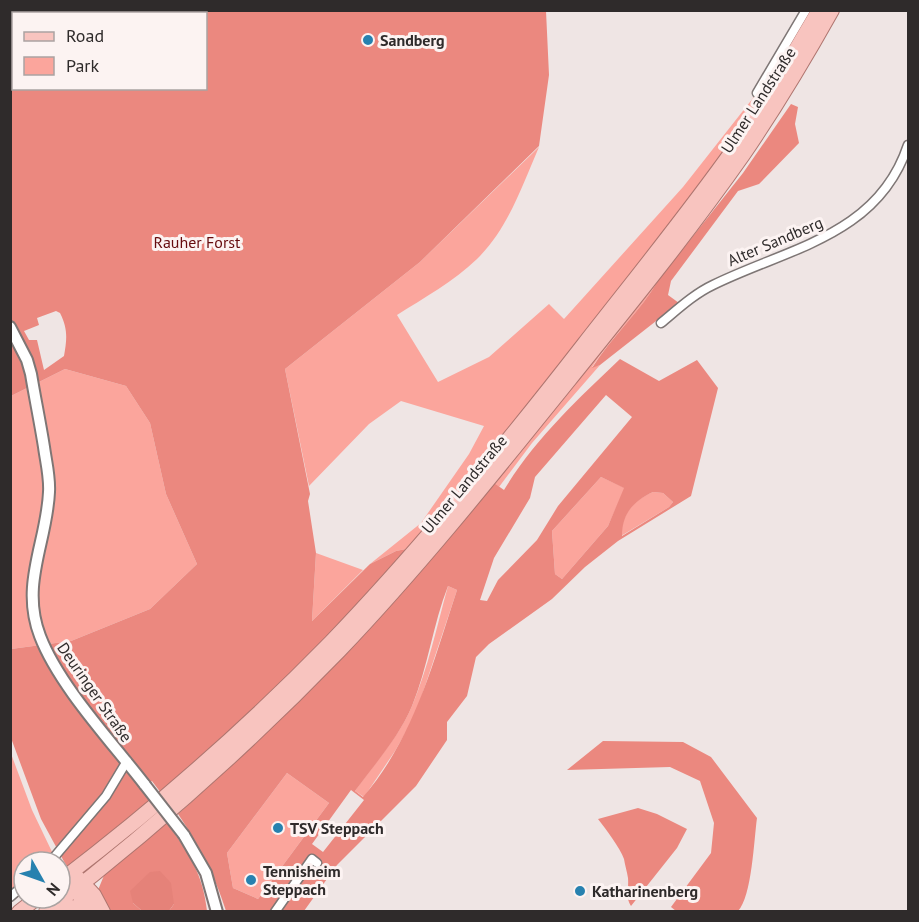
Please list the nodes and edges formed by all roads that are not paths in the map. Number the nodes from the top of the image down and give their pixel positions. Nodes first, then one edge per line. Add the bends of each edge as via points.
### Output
1 (806, 10) edge
2 (819, 10) edge
3 (832, 10) edge
4 (757, 93) dead end
5 (909, 145) edge
6 (661, 323) dead end
7 (10, 327) edge
8 (127, 761) junction
9 (60, 850) edge
10 (317, 863) dead end
11 (72, 870) edge
12 (72, 880) edge
13 (80, 885) junction
14 (89, 911) edge
15 (46, 912) edge
16 (55, 912) edge
17 (103, 912) edge
18 (217, 912) edge
19 (275, 912) edge

1 - 4 street
2 - 11 main road, Ulmer Landstraße via 757,114 712,179 443,518 359,612 264,708 156,804
3 - 13 main road, Ulmer Landstraße via 721,186 452,525 272,718 159,822
5 - 6 street, Alter Sandberg via 889,183 869,207 842,228 800,250 710,286
7 - 8 street, Deuringer Straße via 31,374 49,474 48,506 33,582 39,634 67,683
8 - 9 street via 106,796
8 - 18 street, Deuringer Straße, bridge via 184,836 206,873
10 - 19 street via 312,859
12 - 13 main road
13 - 14 main road
13 - 15 main road, Ulmer Landstraße
13 - 17 main road
14 - 16 main road via 71,907

